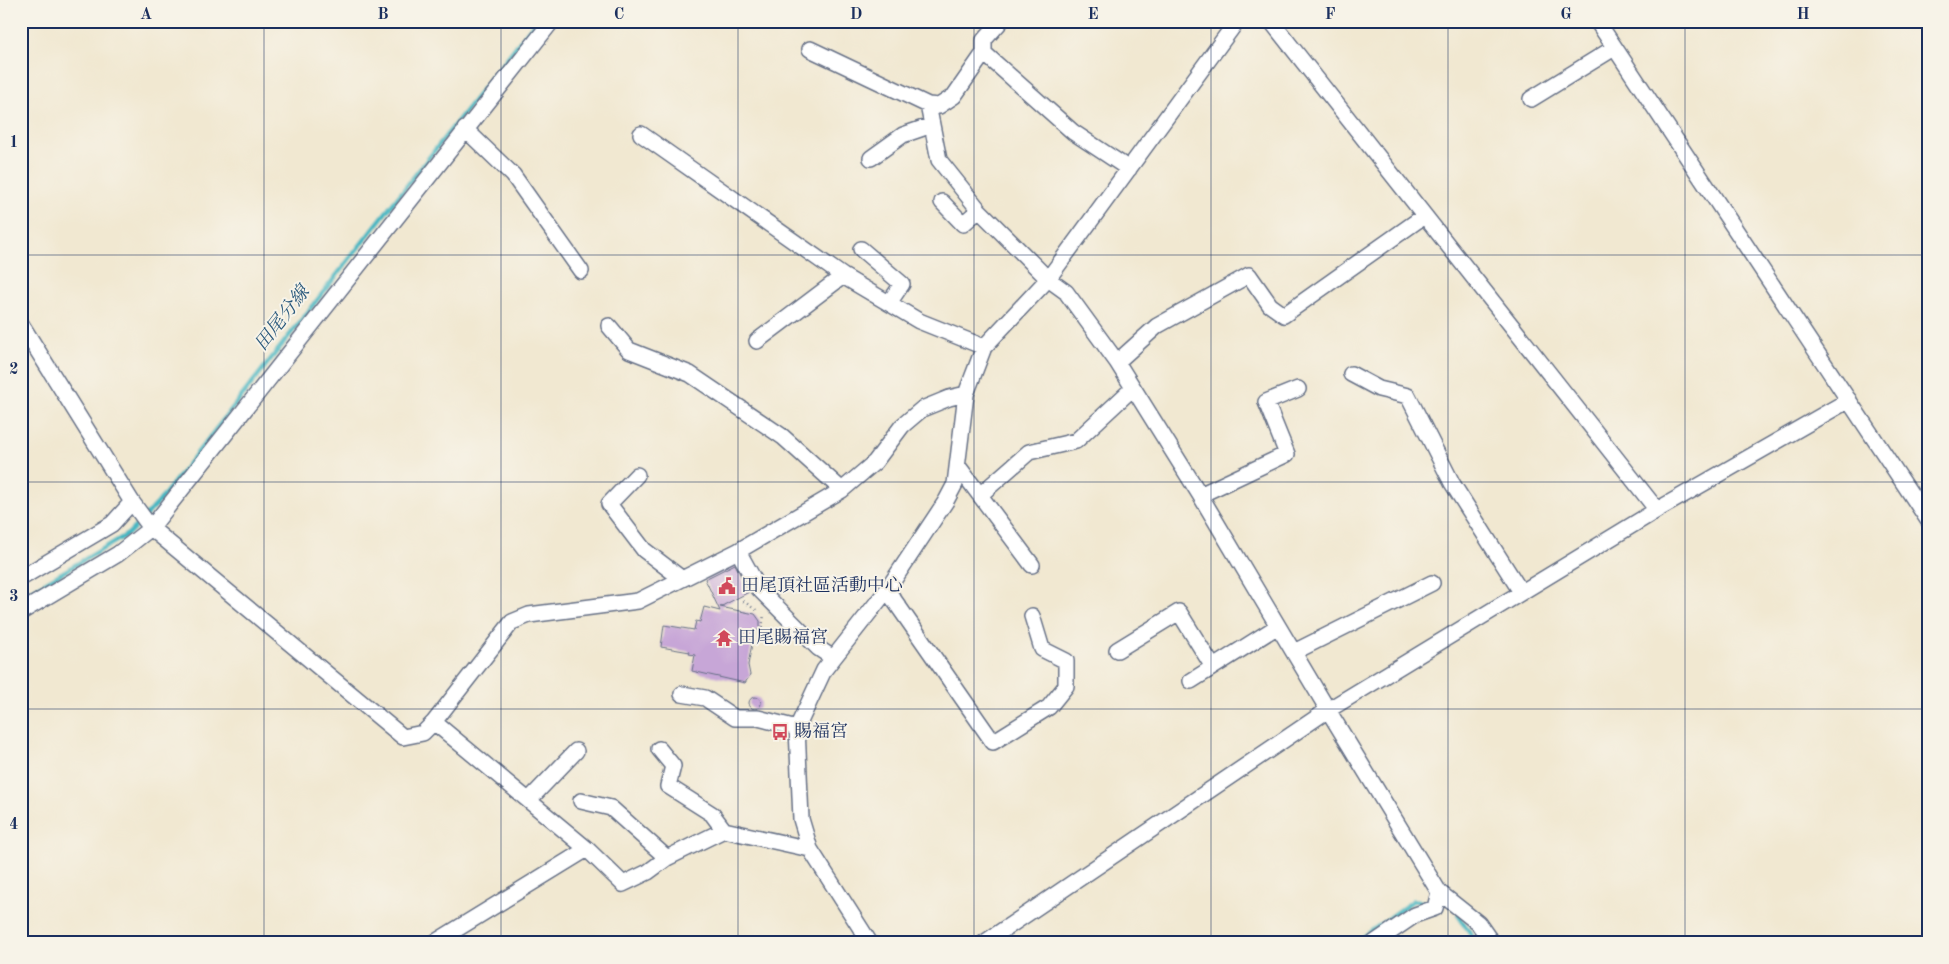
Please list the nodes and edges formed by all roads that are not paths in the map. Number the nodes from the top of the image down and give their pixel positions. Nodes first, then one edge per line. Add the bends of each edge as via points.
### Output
1 (552, 21) edge
2 (1001, 21) edge
3 (1237, 21) edge
4 (1271, 21) edge
5 (1605, 24) edge
6 (1614, 48) junction
7 (810, 49) dead end
8 (984, 53) junction
9 (1531, 99) dead end
10 (928, 105) junction
11 (932, 125) junction
12 (465, 129) junction
13 (641, 134) dead end
14 (871, 158) dead end
15 (1129, 169) junction
16 (942, 202) dead end
17 (979, 210) junction
18 (1424, 216) junction
19 (861, 249) dead end
20 (581, 271) dead end
21 (843, 276) junction
22 (1048, 279) junction
23 (890, 303) junction
24 (21, 324) edge
25 (609, 326) dead end
26 (757, 341) dead end
27 (984, 346) junction
28 (1117, 362) junction
29 (1351, 374) dead end
30 (1133, 388) junction
31 (1298, 389) dead end
32 (966, 394) junction
33 (1849, 400) junction
34 (958, 466) junction
35 (637, 475) dead end
36 (842, 490) junction
37 (980, 495) junction
38 (1200, 495) junction
39 (132, 502) junction
40 (1657, 510) junction
41 (1928, 520) edge
42 (151, 528) junction
43 (738, 551) junction
44 (1032, 565) dead end
45 (21, 578) edge
46 (682, 579) junction
47 (1432, 583) dead end
48 (887, 590) junction
49 (1521, 592) junction
50 (21, 612) edge
51 (1032, 616) dead end
52 (1278, 626) junction
53 (1117, 650) dead end
54 (1294, 652) junction
55 (824, 665) junction
56 (1213, 667) junction
57 (1191, 681) dead end
58 (682, 694) dead end
59 (1328, 710) junction
60 (434, 722) junction
61 (797, 728) junction
62 (659, 750) dead end
63 (576, 751) dead end
64 (528, 800) junction
65 (581, 801) dead end
66 (724, 830) junction
67 (588, 849) junction
68 (810, 849) junction
69 (667, 858) junction
70 (1439, 892) junction
71 (434, 943) edge
72 (870, 943) edge
73 (984, 943) edge
74 (1374, 943) edge
75 (1492, 943) edge

1 - 12 street
2 - 8 street via 984,40
3 - 15 street
4 - 18 street
5 - 6 street
6 - 9 street
6 - 33 street
7 - 10 street
8 - 10 street via 954,96 939,106
8 - 15 street via 1073,132
10 - 11 street
11 - 14 street via 903,135
11 - 17 street via 939,160
12 - 20 street via 514,175
12 - 42 street
13 - 21 street
15 - 22 street
16 - 17 street via 963,224
17 - 22 street
18 - 28 street via 1284,315 1270,305 1249,275 1157,326
18 - 40 street
19 - 23 street via 902,284
21 - 23 street
21 - 26 street
22 - 27 street
22 - 28 street via 1066,292
23 - 27 street via 919,321
24 - 39 street
25 - 36 street via 629,350 690,374 783,436
27 - 32 street
28 - 30 street
29 - 49 street via 1379,388 1408,396 1452,483
30 - 37 street via 1076,441 1030,452
30 - 38 street
31 - 38 street via 1266,402 1287,454
32 - 34 street
32 - 36 street via 922,409 902,426 875,462
33 - 40 street
33 - 41 street
34 - 37 street
34 - 48 street via 955,484 946,501
35 - 46 street via 609,504 644,550
36 - 43 street
37 - 44 street
38 - 52 street
39 - 42 street
39 - 45 street via 112,524
40 - 49 street
42 - 50 street via 118,554
42 - 60 street via 403,737 423,733
43 - 46 street
43 - 55 street via 759,589 818,648
46 - 60 street via 638,601 529,615 512,622
47 - 54 street
48 - 51 street via 993,742 1050,707 1066,686 1066,661 1042,649
48 - 55 street
49 - 59 street
52 - 54 street
52 - 56 street
53 - 56 street via 1179,612
54 - 59 street
55 - 61 street
56 - 57 street
58 - 61 street via 704,698 734,718 758,718
59 - 70 street
59 - 73 street
60 - 64 street
61 - 68 street via 801,819
62 - 66 street via 673,766 668,786 712,814
63 - 64 street
64 - 67 street
65 - 69 street via 611,808
66 - 68 street
66 - 69 street
67 - 69 street via 623,884
67 - 71 street
68 - 72 street
70 - 74 street via 1435,908 1416,916
70 - 75 street via 1478,922

